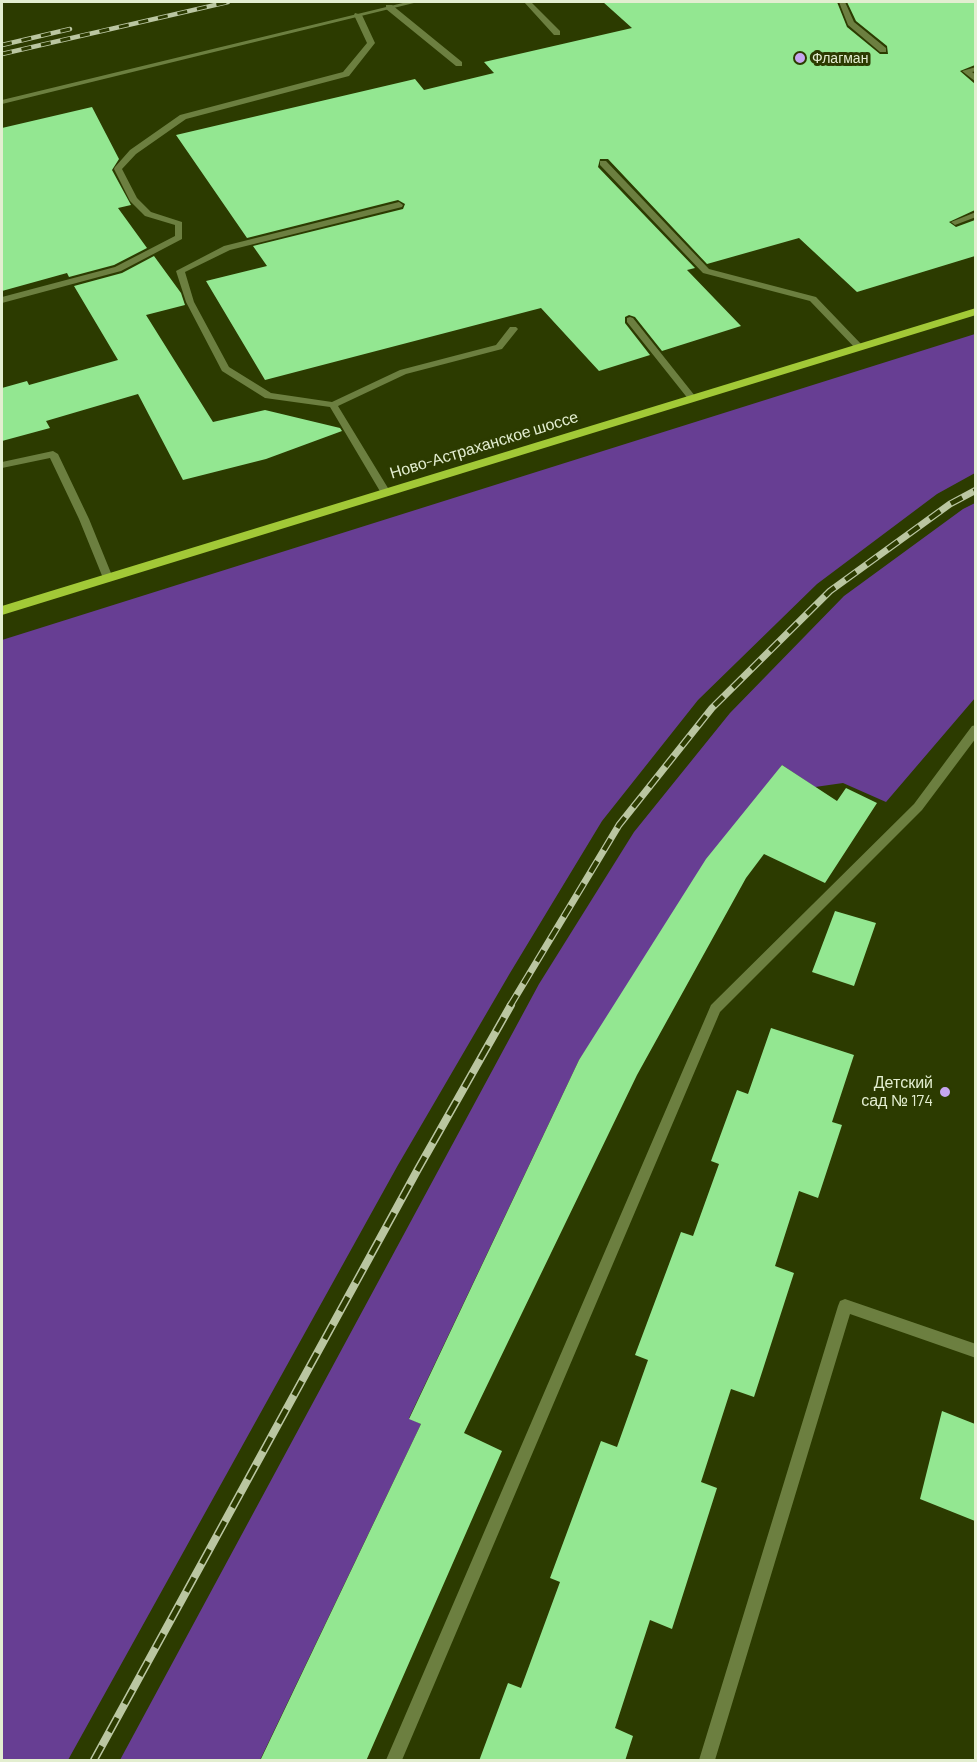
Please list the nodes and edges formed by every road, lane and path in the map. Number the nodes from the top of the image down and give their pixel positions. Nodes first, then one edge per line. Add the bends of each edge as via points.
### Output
1 (414, 2) edge
2 (527, 2) edge
3 (842, 2) edge
4 (389, 7) junction
5 (358, 15) junction
6 (557, 33) dead end
7 (883, 50) dead end
8 (459, 64) dead end
9 (975, 69) edge
10 (975, 80) edge
11 (2, 102) edge
12 (603, 164) dead end
13 (399, 205) dead end
14 (975, 214) edge
15 (955, 222) dead end
16 (2, 300) edge
17 (975, 311) edge
18 (630, 320) dead end
19 (513, 329) dead end
20 (859, 346) junction
21 (692, 398) junction
22 (333, 405) junction
23 (2, 465) edge
24 (386, 493) junction
25 (108, 578) junction
26 (2, 611) edge
27 (975, 729) edge
28 (975, 1351) edge
29 (394, 1761) edge
30 (707, 1761) edge

1 - 4 street
2 - 6 street
3 - 7 street via 850,23
4 - 5 street
4 - 8 street
5 - 11 street
5 - 16 street via 371,44 346,75 183,117 133,152 118,169 133,200 148,214 179,224 179,237 118,269
9 - 10 street via 966,71
12 - 20 street via 706,272 813,299
13 - 22 street via 227,248 180,271 190,302 225,369 268,396
14 - 15 street
17 - 20 main road, Ново-Астраханское шоссе
18 - 21 street
19 - 22 street via 499,347 403,372
20 - 21 main road, Ново-Астраханское шоссе
21 - 24 main road, Ново-Астраханское шоссе
22 - 24 street
23 - 25 street via 53,454
24 - 25 main road, Ново-Астраханское шоссе
25 - 26 main road, Ново-Астраханское шоссе
27 - 29 street via 918,807 715,1009
28 - 30 street via 844,1306

